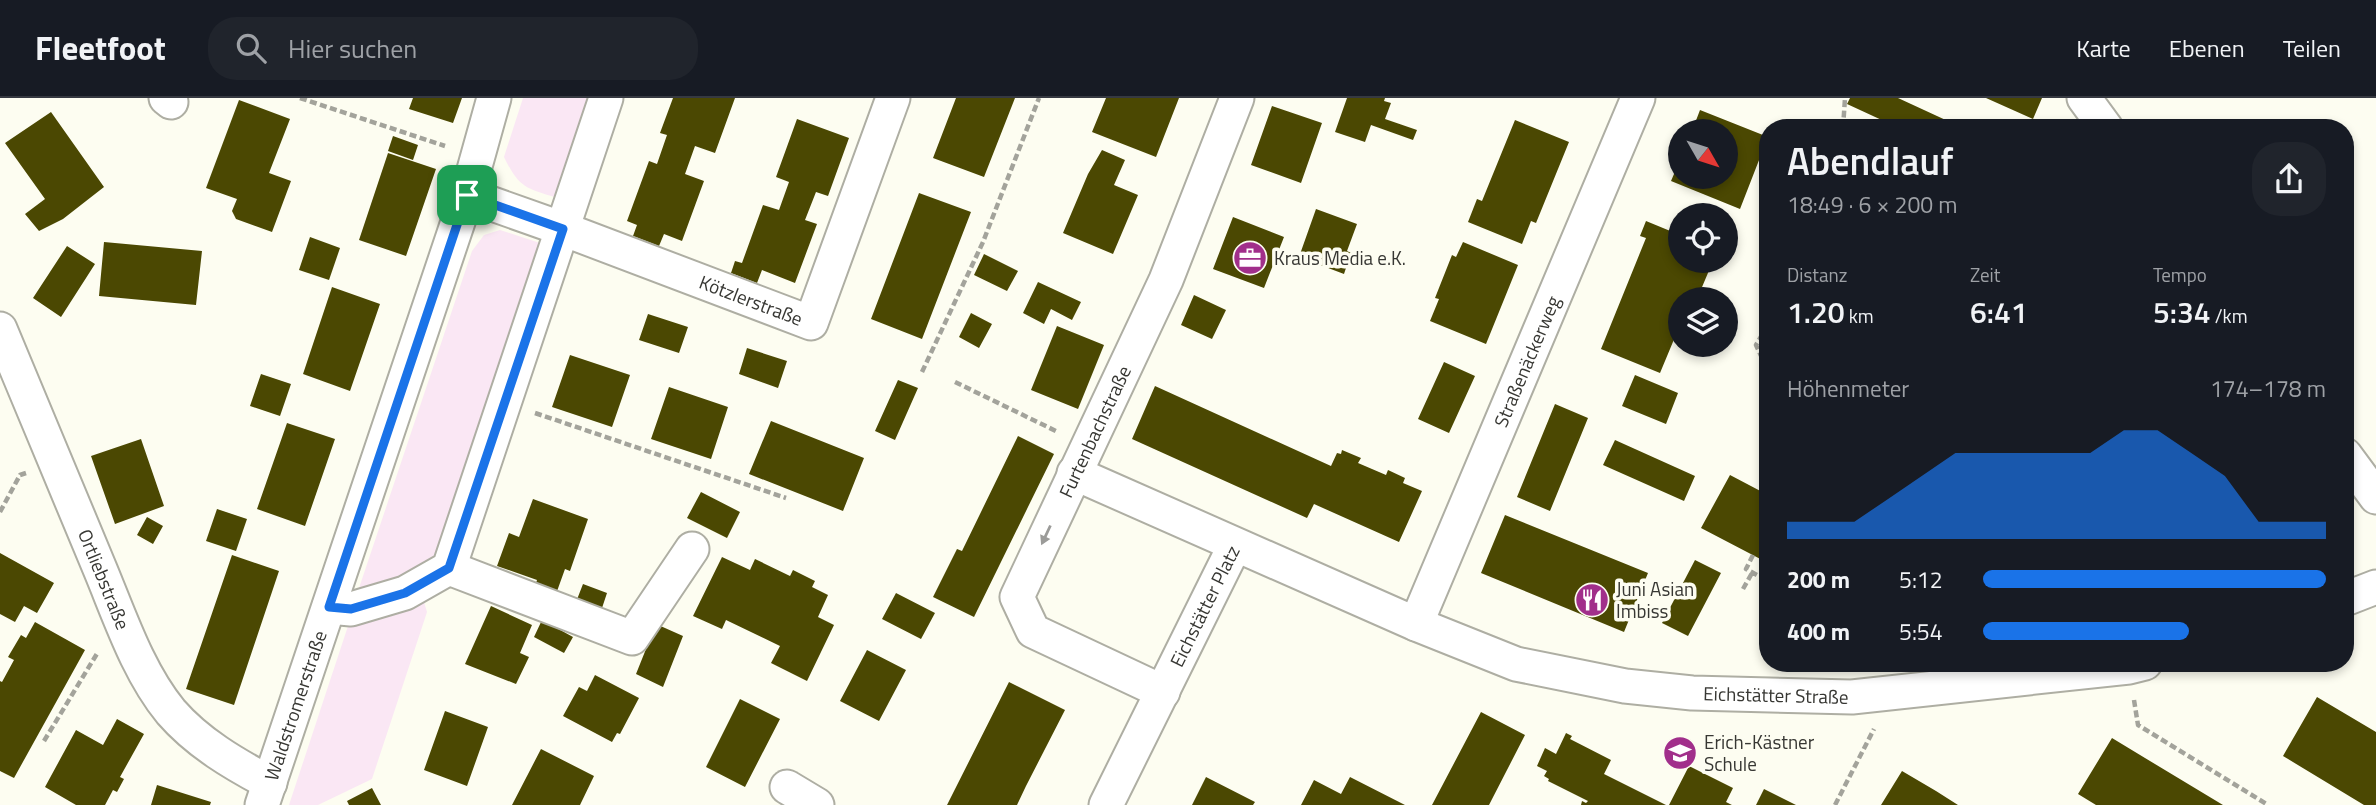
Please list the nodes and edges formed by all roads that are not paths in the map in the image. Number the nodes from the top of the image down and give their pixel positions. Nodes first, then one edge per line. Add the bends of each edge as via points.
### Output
1 (494, 98) edge
2 (606, 98) edge
3 (893, 98) edge
4 (1237, 98) edge
5 (1638, 98) edge
6 (2084, 98) edge
7 (2099, 119) edge
8 (467, 195) junction
9 (563, 229) junction
10 (3, 347) edge
11 (1081, 459) junction
12 (2354, 467) edge
13 (2376, 497) edge
14 (1235, 545) junction
15 (692, 549) dead end
16 (449, 568) junction
17 (2376, 587) edge
18 (2354, 596) edge
19 (329, 607) junction
20 (1416, 624) junction
21 (2078, 672) edge
22 (1163, 692) junction
23 (787, 787) dead end
24 (266, 794) edge
25 (817, 805) edge
26 (1106, 805) edge

1 - 8 street, Waldstromerstraße
2 - 9 street
3 - 9 street, Kötzlerstraße via 811,323
4 - 11 street, Furtenbachstraße via 1166,280
5 - 20 street, Straßenäckerweg
6 - 7 street
8 - 9 street, Kötzlerstraße
8 - 19 street, Waldstromerstraße
9 - 16 street
10 - 24 street, Ortliebstraße via 153,685 197,737
11 - 14 street
11 -> 22 street, Furtenbachstraße via 1017,597 1033,631
12 - 13 street
14 - 20 street, Eichstätter Platz
14 - 22 street, Eichstätter Platz
15 - 16 street via 632,638
16 - 19 street, Waldstromerstraße via 405,593 351,609
17 - 18 street
19 - 24 street, Waldstromerstraße
20 - 21 street, Eichstätter Straße via 1516,664 1625,686 1692,693 1852,697
22 - 26 street, Eichstätter Platz
23 - 25 street

